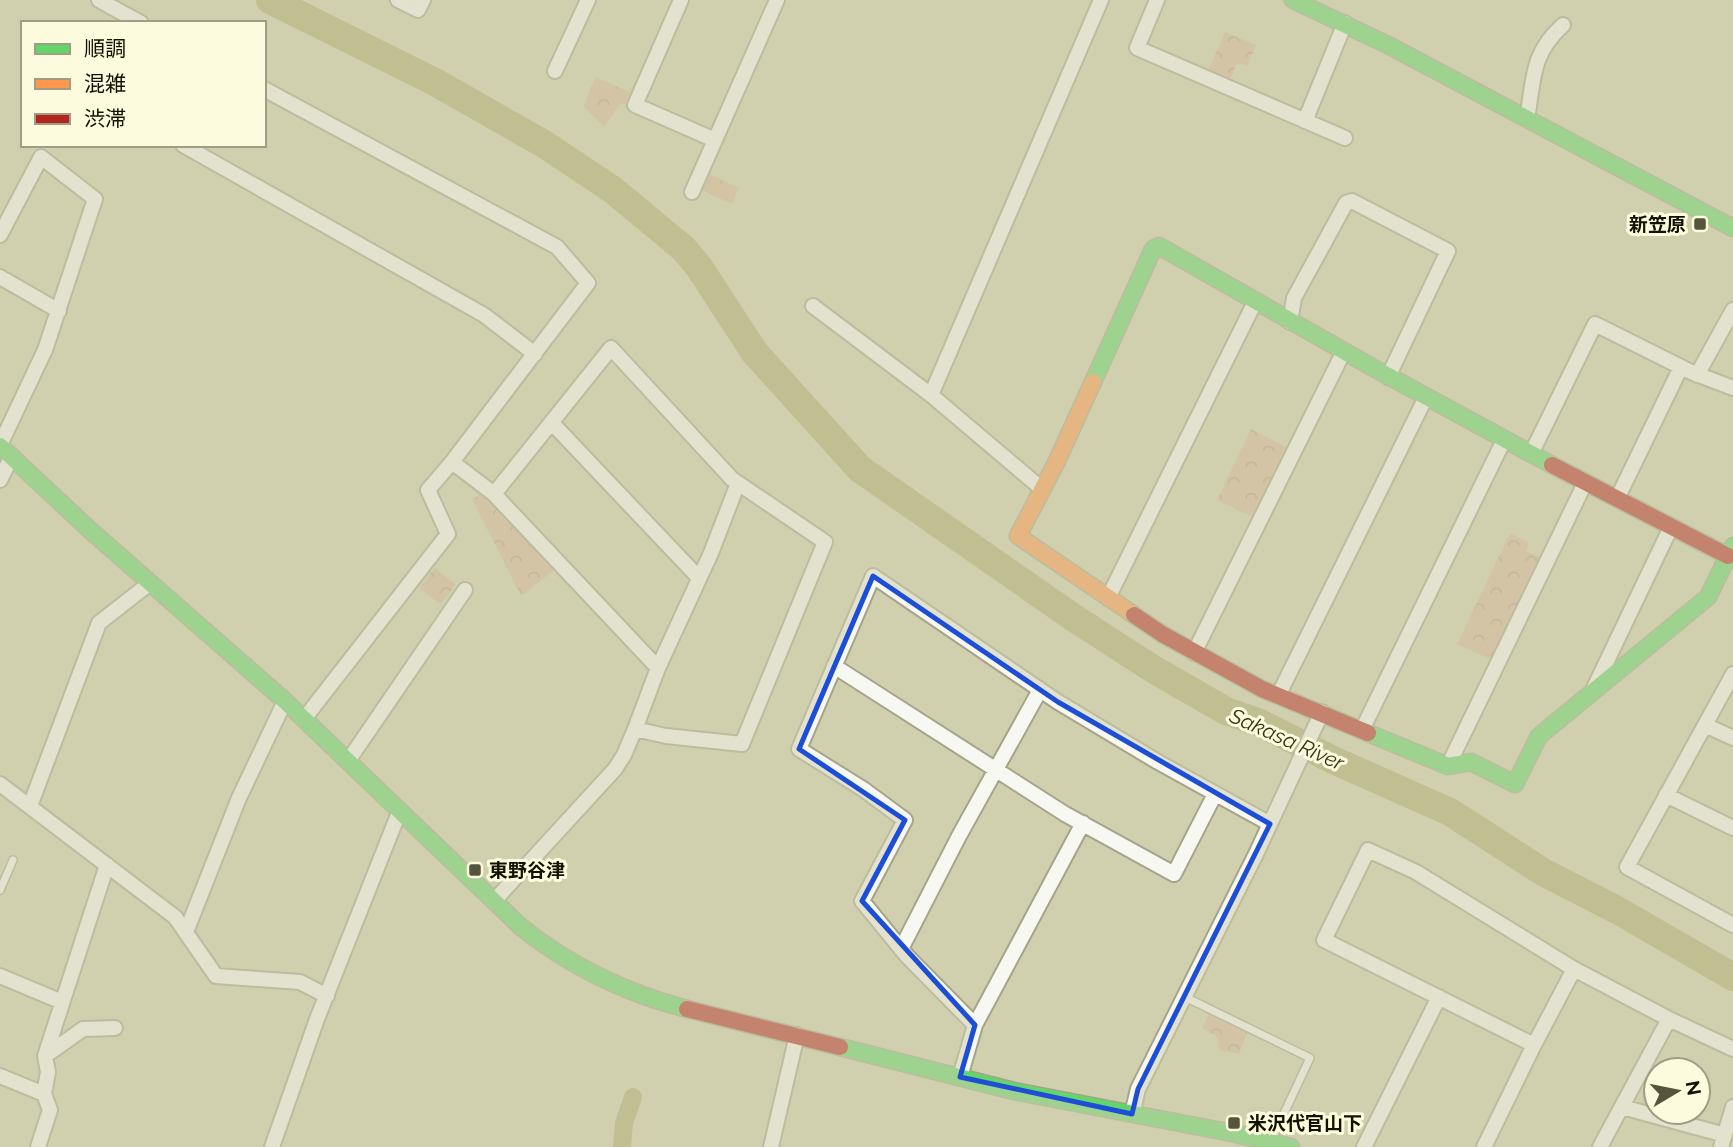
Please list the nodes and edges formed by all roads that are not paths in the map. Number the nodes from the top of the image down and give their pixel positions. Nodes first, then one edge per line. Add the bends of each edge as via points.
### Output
1 (99, 0) edge
2 (398, 0) edge
3 (423, 0) edge
4 (588, 0) edge
5 (681, 0) edge
6 (777, 0) edge
7 (1101, 0) edge
8 (1157, 0) edge
9 (1293, 0) edge
10 (122, 19) edge
11 (1345, 23) junction
12 (1563, 25) dead end
13 (555, 71) dead end
14 (266, 90) edge
15 (1527, 119) junction
16 (1305, 121) junction
17 (1345, 138) dead end
18 (715, 140) junction
19 (187, 147) edge
20 (45, 151) edge
21 (692, 192) dead end
22 (1733, 228) edge
23 (0, 235) edge
24 (0, 277) edge
25 (1255, 302) junction
26 (813, 306) dead end
27 (1733, 310) edge
28 (59, 311) junction
29 (1290, 322) junction
30 (1343, 353) junction
31 (534, 354) junction
32 (1681, 367) junction
33 (1697, 375) junction
34 (1388, 377) junction
35 (1733, 388) edge
36 (930, 395) junction
37 (1426, 397) junction
38 (552, 423) junction
39 (1504, 440) junction
40 (4, 449) edge
41 (1531, 454) junction
42 (452, 463) junction
43 (0, 480) edge
44 (738, 483) junction
45 (1585, 483) junction
46 (1042, 489) junction
47 (494, 494) junction
48 (1617, 499) junction
49 (1671, 527) junction
50 (1732, 549) edge
51 (699, 578) junction
52 (150, 583) junction
53 (465, 590) dead end
54 (1108, 598) junction
55 (1194, 653) junction
56 (834, 667) junction
57 (659, 668) junction
58 (1733, 674) edge
59 (1040, 690) junction
60 (1279, 694) junction
61 (1591, 694) junction
62 (285, 701) junction
63 (304, 719) junction
64 (1319, 719) junction
65 (1705, 725) junction
66 (635, 729) junction
67 (1362, 730) junction
68 (1733, 738) edge
69 (348, 761) junction
70 (1448, 766) junction
71 (995, 770) junction
72 (0, 783) edge
73 (1215, 794) junction
74 (1666, 795) junction
75 (30, 806) junction
76 (400, 810) junction
77 (1083, 823) junction
78 (1270, 824) junction
79 (1733, 828) edge
80 (13, 860) dead end
81 (107, 864) junction
82 (0, 890) edge
83 (494, 901) junction
84 (1733, 925) edge
85 (186, 932) junction
86 (901, 949) junction
87 (1574, 969) junction
88 (0, 976) edge
89 (327, 996) junction
90 (1185, 997) junction
91 (1438, 997) junction
92 (62, 1002) junction
93 (1669, 1019) junction
94 (975, 1025) junction
95 (115, 1028) dead end
96 (797, 1035) junction
97 (1534, 1045) junction
98 (1733, 1049) edge
99 (45, 1056) junction
100 (0, 1076) edge
101 (960, 1077) junction
102 (44, 1094) junction
103 (1622, 1107) junction
104 (1733, 1107) edge
105 (1132, 1114) junction
106 (1270, 1141) junction
107 (1723, 1141) edge
108 (38, 1147) edge
109 (272, 1147) edge
110 (771, 1147) edge
111 (1291, 1147) edge
112 (1364, 1147) edge
113 (1484, 1147) edge
114 (1600, 1147) edge

1 - 10 street
2 - 3 street via 418,10
4 - 13 street
5 - 18 street via 635,105
6 - 18 street
7 - 36 street
8 - 16 street via 1137,48
9 - 11 street
11 - 15 street
11 - 16 street
12 - 15 street via 1538,54
14 - 31 street via 557,247 588,283
15 - 22 street
16 - 17 street
18 - 21 street
19 - 31 street via 484,315
20 - 23 street
20 - 28 street via 94,199
24 - 28 street
25 - 29 street
25 - 46 street via 1159,247 1153,249
25 - 54 street
26 - 36 street
27 - 33 street
28 - 40 street
29 - 30 street
29 - 34 street via 1294,298 1346,203 1352,201 1448,251
30 - 34 street
30 - 55 street
31 - 42 street
32 - 33 street
32 - 41 street via 1595,324
32 - 48 street
33 - 35 street
34 - 37 street
36 - 46 street
37 - 39 street
37 - 60 street
38 - 44 street via 611,348
38 - 47 street
38 - 51 street
39 - 41 street
39 - 67 street
40 - 43 street
40 - 52 street
41 - 45 street
42 - 47 street
42 - 63 street via 428,490 448,534
44 - 51 street
44 - 66 street via 825,542 780,655 742,744
45 - 48 street
45 - 70 street
46 - 54 street via 1018,536
47 - 57 street
48 - 49 street
49 - 50 street
49 - 61 street
50 - 61 street via 1708,597
51 - 57 street
52 - 62 street
52 - 75 street via 99,623
53 - 69 street
54 - 55 street
55 - 60 street
56 - 59 street via 873,576
56 - 71 street
56 - 86 street via 799,749 905,820 862,901
57 - 66 street
58 - 65 street
59 - 71 street
59 - 73 street
60 - 64 street
61 - 70 street via 1539,736 1515,783 1471,762
62 - 63 street
62 - 85 street via 239,798
63 - 69 street
64 - 67 street
64 - 78 street
65 - 68 street
65 - 74 street
66 - 83 street via 615,768
67 - 70 street
69 - 76 street
71 - 77 street
71 - 86 street
72 - 75 street
73 - 77 street via 1174,874
73 - 78 street
74 - 79 street
74 - 84 street via 1627,867
75 - 81 street
76 - 83 street
76 - 89 street
77 - 94 street
78 - 90 street
80 - 82 lane
81 - 85 street via 166,910
81 - 92 street
83 - 96 street via 552,952 627,990
85 - 89 street via 216,976 300,982
86 - 94 street
87 - 91 street via 1416,872 1368,850 1324,940
87 - 93 street
87 - 97 street
88 - 92 street
89 - 109 street
90 - 105 street via 1138,1089
90 - 106 lane via 1310,1058
91 - 97 street
91 - 112 street
92 - 99 street
93 - 98 street
93 - 103 street
94 - 101 street
95 - 99 street via 83,1028
96 - 101 street
96 - 110 street
97 - 113 street
99 - 102 street
100 - 102 street
101 - 105 street
102 - 108 street via 50,1110
103 - 107 street
103 - 114 street
104 - 107 street
105 - 106 street
106 - 111 street

